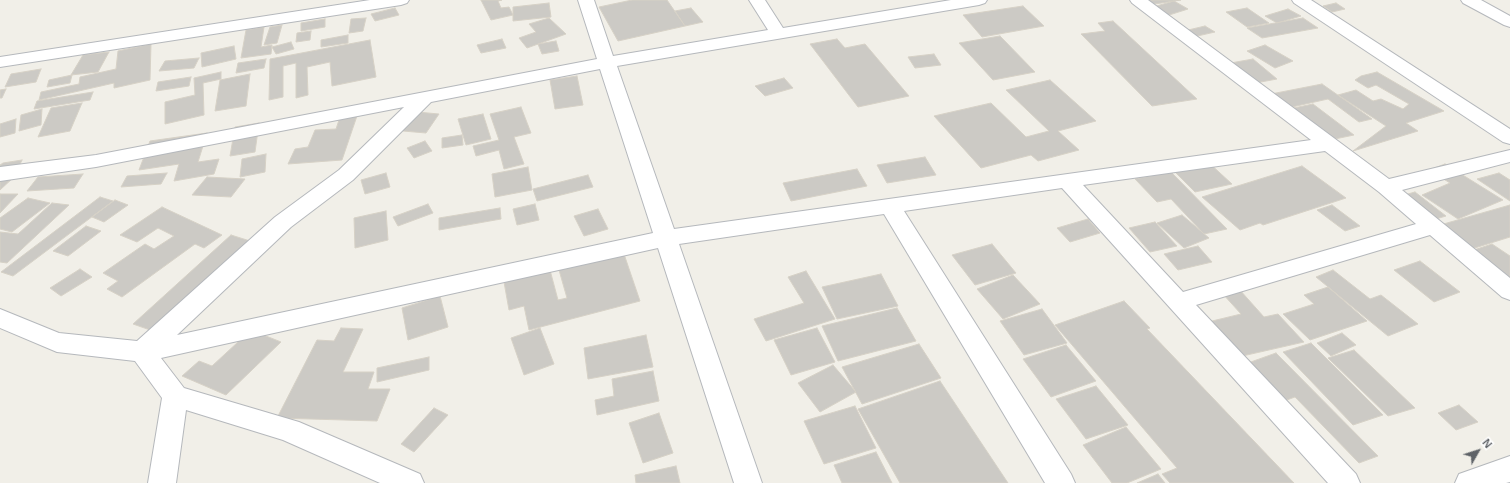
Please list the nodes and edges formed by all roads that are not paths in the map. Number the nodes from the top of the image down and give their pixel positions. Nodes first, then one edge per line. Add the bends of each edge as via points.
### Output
1 (400, 0) edge
2 (586, 0) edge
3 (757, 0) edge
4 (979, 0) edge
5 (1138, 0) edge
6 (1300, 0) edge
7 (1470, 0) edge
8 (945, 3) edge
9 (1510, 22) edge
10 (778, 34) junction
11 (0, 62) edge
12 (607, 62) junction
13 (425, 97) junction
14 (1510, 138) edge
15 (1328, 144) junction
16 (1510, 156) edge
17 (0, 174) edge
18 (1067, 181) junction
19 (1386, 187) junction
20 (890, 206) junction
21 (1432, 227) junction
22 (666, 238) junction
23 (1510, 291) edge
24 (1178, 302) junction
25 (0, 318) edge
26 (142, 352) junction
27 (175, 396) junction
28 (1510, 469) edge
29 (162, 483) edge
30 (410, 483) edge
31 (748, 483) edge
32 (1061, 483) edge
33 (1346, 483) edge
34 (1469, 483) edge

1 - 11 street
2 - 12 street
3 - 10 street
4 - 8 street
5 - 15 street
6 - 14 street
7 - 9 street
8 - 10 street
10 - 12 street
12 - 13 street
12 - 22 street
13 - 17 street via 96,161
13 - 26 street via 346,175 283,222
15 - 18 street
15 - 19 street
16 - 19 street
18 - 20 street
18 - 24 street
19 - 21 street
20 - 22 street
20 - 32 street
21 - 23 street
21 - 24 street
22 - 26 street
22 - 31 street
24 - 33 street
25 - 26 street via 57,342
26 - 27 street
27 - 29 street
27 - 30 street via 289,430
28 - 34 street

